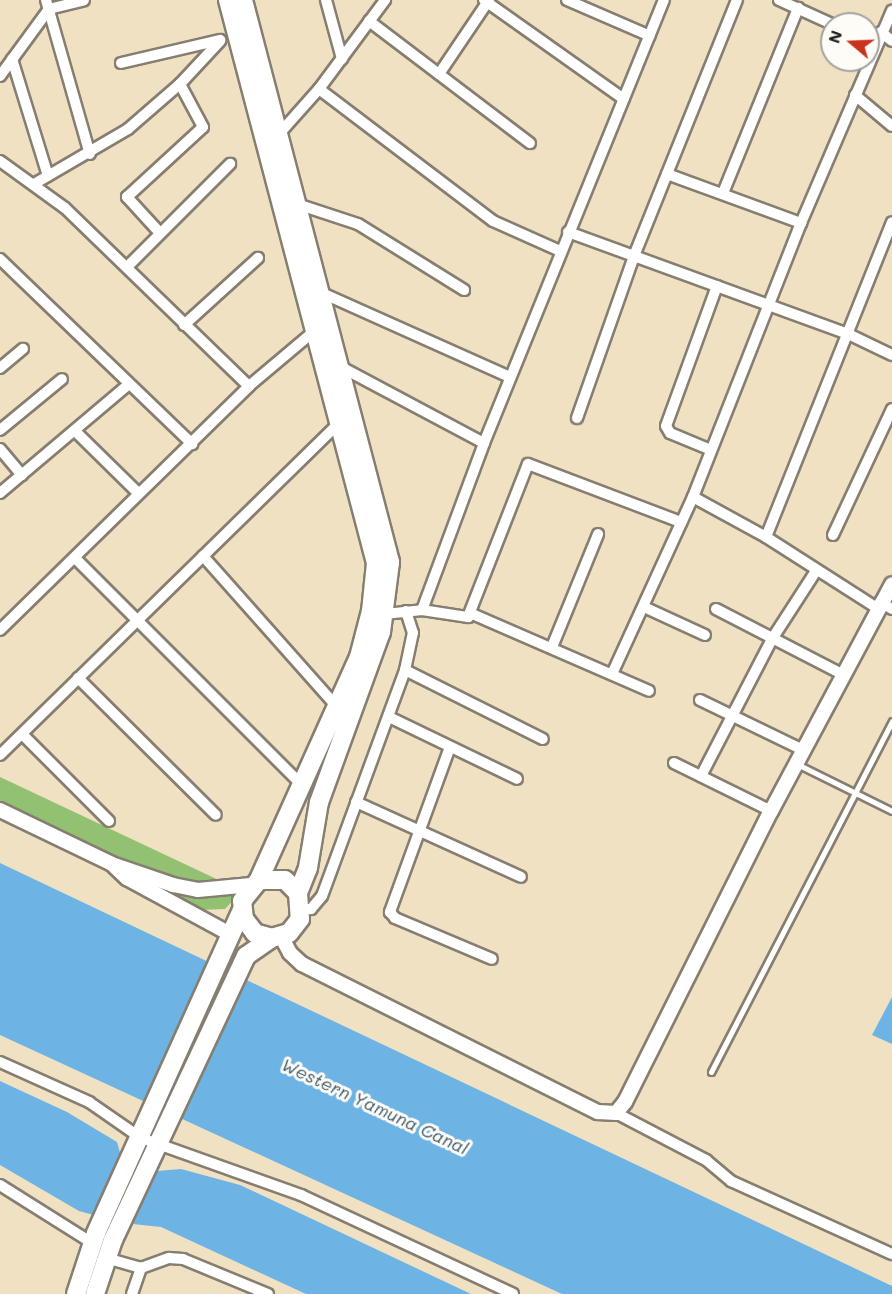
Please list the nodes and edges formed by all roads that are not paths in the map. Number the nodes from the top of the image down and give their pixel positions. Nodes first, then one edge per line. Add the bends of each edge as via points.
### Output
1 (84, 0) edge
2 (228, 0) edge
3 (243, 0) edge
4 (326, 0) edge
5 (385, 0) edge
6 (567, 0) edge
7 (664, 0) edge
8 (737, 0) edge
9 (778, 0) edge
10 (487, 1) edge
11 (47, 5) edge
12 (798, 8) junction
13 (892, 11) edge
14 (820, 18) edge
15 (369, 21) junction
16 (881, 32) joint
17 (650, 36) junction
18 (228, 38) junction
19 (892, 41) edge
20 (12, 59) junction
21 (342, 59) junction
22 (121, 63) dead end
23 (862, 72) edge
24 (439, 74) junction
25 (0, 76) edge
26 (180, 84) junction
27 (319, 89) junction
28 (855, 95) junction
29 (624, 99) junction
30 (892, 126) edge
31 (279, 134) junction
32 (530, 143) dead end
33 (90, 154) junction
34 (0, 161) edge
35 (230, 164) dead end
36 (667, 174) junction
37 (48, 176) junction
38 (34, 184) junction
39 (723, 193) junction
40 (297, 204) junction
41 (892, 222) edge
42 (801, 223) junction
43 (568, 232) junction
44 (160, 233) junction
45 (560, 251) junction
46 (634, 256) junction
47 (258, 258) dead end
48 (0, 259) edge
49 (127, 267) junction
50 (717, 286) junction
51 (464, 290) dead end
52 (322, 293) junction
53 (768, 304) junction
54 (184, 325) junction
55 (323, 326) junction
56 (846, 333) junction
57 (23, 349) dead end
58 (892, 354) edge
59 (341, 367) junction
60 (0, 368) edge
61 (510, 377) junction
62 (62, 379) dead end
63 (128, 385) junction
64 (249, 386) junction
65 (892, 409) edge
66 (577, 418) dead end
67 (341, 421) junction
68 (0, 430) edge
69 (75, 431) junction
70 (484, 443) junction
71 (192, 444) junction
72 (0, 449) edge
73 (711, 450) junction
74 (22, 474) junction
75 (0, 493) edge
76 (138, 493) junction
77 (693, 497) junction
78 (681, 522) junction
79 (598, 534) dead end
80 (832, 535) dead end
81 (766, 537) junction
82 (203, 556) junction
83 (75, 558) junction
84 (816, 571) junction
85 (892, 584) edge
86 (883, 606) edge
87 (644, 607) junction
88 (716, 609) dead end
89 (422, 610) junction
90 (406, 611) junction
91 (470, 613) junction
92 (385, 614) junction
93 (137, 620) junction
94 (0, 630) edge
95 (705, 635) dead end
96 (772, 639) junction
97 (552, 647) junction
98 (405, 670) junction
99 (612, 674) junction
100 (842, 674) junction
101 (78, 678) junction
102 (649, 691) dead end
103 (700, 699) dead end
104 (338, 708) junction
105 (389, 717) junction
106 (732, 717) junction
107 (892, 721) edge
108 (22, 734) junction
109 (543, 739) dead end
110 (450, 747) junction
111 (803, 750) junction
112 (0, 755) edge
113 (674, 763) dead end
114 (796, 763) junction
115 (701, 776) junction
116 (517, 779) dead end
117 (303, 786) junction
118 (855, 793) junction
119 (356, 802) junction
120 (0, 810) edge
121 (771, 811) junction
122 (892, 811) edge
123 (216, 815) dead end
124 (109, 821) dead end
125 (421, 828) junction
126 (112, 864) junction
127 (521, 877) dead end
128 (255, 883) junction
129 (300, 902) junction
130 (242, 910) junction
131 (277, 937) junction
132 (230, 941) junction
133 (492, 959) dead end
134 (0, 1062) edge
135 (711, 1072) dead end
136 (616, 1113) junction
137 (141, 1138) junction
138 (159, 1146) junction
139 (0, 1185) edge
140 (94, 1238) junction
141 (892, 1254) edge
142 (106, 1258) junction
143 (141, 1268) junction
144 (76, 1294) edge
145 (95, 1294) edge
146 (132, 1294) edge
147 (268, 1294) edge
148 (513, 1294) edge

1 - 11 street
2 - 18 highway
3 - 31 highway
4 - 21 street
5 - 15 street
6 - 17 street
7 - 17 street
8 - 36 street
9 - 12 street
10 - 24 street
10 - 29 street
11 - 20 street
11 - 33 street
12 - 14 street
12 - 39 street
13 - 16 street
15 - 21 street
15 - 24 street
16 - 19 street
17 - 29 street
18 - 22 street
18 - 26 street
18 - 55 highway
20 - 25 street
20 - 37 street
21 - 27 street
23 - 28 street
24 - 32 street
26 - 33 street via 128,129
26 - 44 street via 203,127 128,197 130,204
27 - 31 street
27 - 45 street via 494,221
28 - 30 street
28 - 42 street
29 - 43 street
31 - 40 highway
33 - 37 street
34 - 38 street
35 - 44 street
36 - 39 street
36 - 46 street
37 - 38 street
38 - 49 street
39 - 42 street
40 - 51 street via 358,224
40 - 52 highway
41 - 56 street
42 - 53 street
43 - 45 street
43 - 46 street
44 - 49 street
45 - 61 street
46 - 50 street
46 - 66 street
47 - 54 street
48 - 63 street
49 - 54 street
50 - 53 street
50 - 73 street via 666,426 670,433
52 - 55 highway
52 - 61 street
53 - 56 street
53 - 73 street
54 - 64 street
55 - 59 highway
55 - 64 street
55 - 67 highway
56 - 58 street
56 - 81 street
57 - 60 street
59 - 70 street
59 - 92 highway via 388,543 390,574
61 - 70 street
62 - 68 street
63 - 69 street
63 - 71 street
64 - 71 street
65 - 80 street
67 - 82 street
67 - 104 highway via 376,563 367,629
69 - 74 street
69 - 76 street
70 - 89 street
71 - 76 street
72 - 74 street
73 - 77 street
74 - 75 street
76 - 83 street
77 - 78 street
77 - 81 street
78 - 87 street
78 - 91 street via 528,464
79 - 97 street
81 - 84 street
82 - 93 street
82 - 104 street
83 - 93 street
83 - 94 street
84 - 86 street
84 - 96 street
85 - 86 street
86 - 100 street
87 - 95 street
87 - 99 street
88 - 96 street
89 - 90 street
89 - 91 street via 461,618
90 - 92 street
90 - 98 street via 413,633
91 - 97 street
92 - 129 highway via 372,662 319,802
93 - 101 street
93 - 117 street
96 - 100 street
96 - 106 street
97 - 99 street
98 - 105 street
98 - 109 street
99 - 102 street
100 - 111 street
101 - 108 street
101 - 123 street
103 - 106 street
104 - 117 highway
105 - 110 street
105 - 119 street
106 - 111 street
106 - 115 street
107 - 118 lane
108 - 112 street
108 - 124 street
110 - 116 street
110 - 125 street
111 - 114 street
113 - 115 street
114 - 118 lane
114 - 121 street
115 - 121 street
117 - 128 highway
118 - 122 lane
118 - 135 lane
119 - 125 street
119 - 129 street via 322,896 311,909
120 - 126 street
121 - 136 street
125 - 127 street
125 - 133 street via 390,908 391,915
126 - 128 street via 189,889
126 - 132 street via 127,878
128 - 129 highway via 285,880
128 - 130 highway
129 - 131 highway via 295,927
130 - 131 highway via 248,927
130 - 132 highway
131 - 136 street via 302,964 598,1112
131 - 138 highway via 246,957
132 - 137 highway
134 - 137 street via 89,1102
136 - 141 street via 706,1160 731,1181
137 - 138 street
137 - 140 highway
138 - 142 highway
138 - 148 street via 301,1195
139 - 140 street
140 - 144 highway
142 - 143 street
142 - 145 highway
143 - 146 street
143 - 147 street via 169,1258 183,1259

